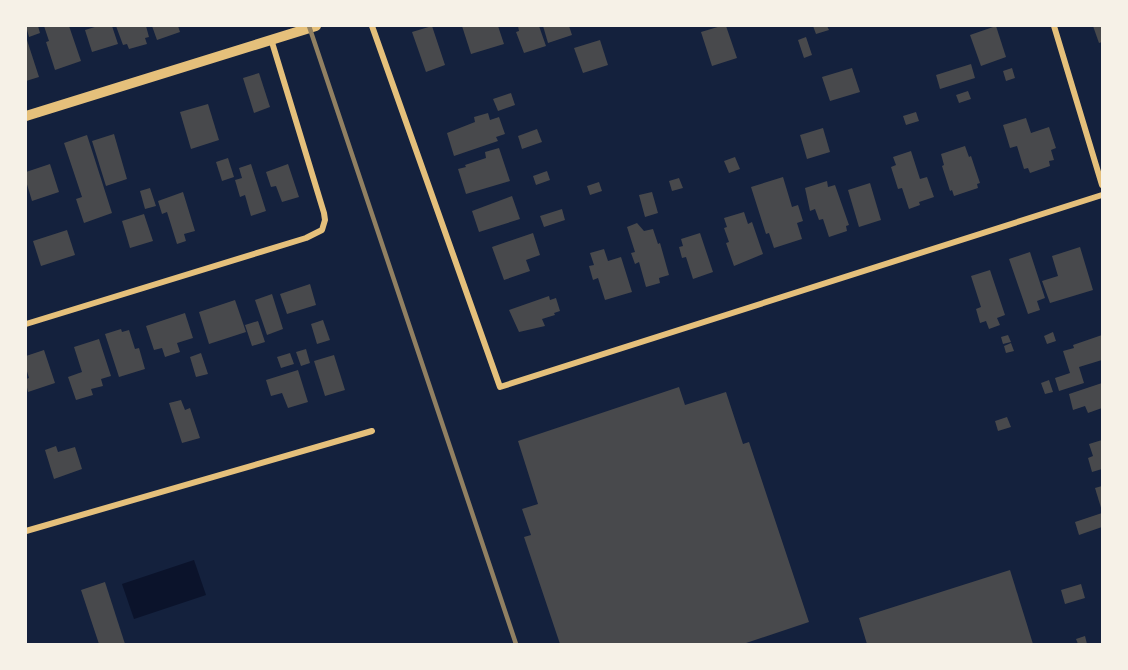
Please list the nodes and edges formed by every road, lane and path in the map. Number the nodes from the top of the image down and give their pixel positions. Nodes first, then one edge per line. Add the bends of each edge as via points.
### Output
1 (316, 26) edge
2 (372, 26) edge
3 (1054, 26) edge
4 (271, 38) junction
5 (26, 116) edge
6 (1102, 185) edge
7 (1102, 195) edge
8 (26, 324) edge
9 (372, 431) dead end
10 (26, 531) edge

1 - 4 street
2 - 7 street via 500,387
3 - 6 street
4 - 5 street
4 - 8 street via 324,213 322,230
9 - 10 street

